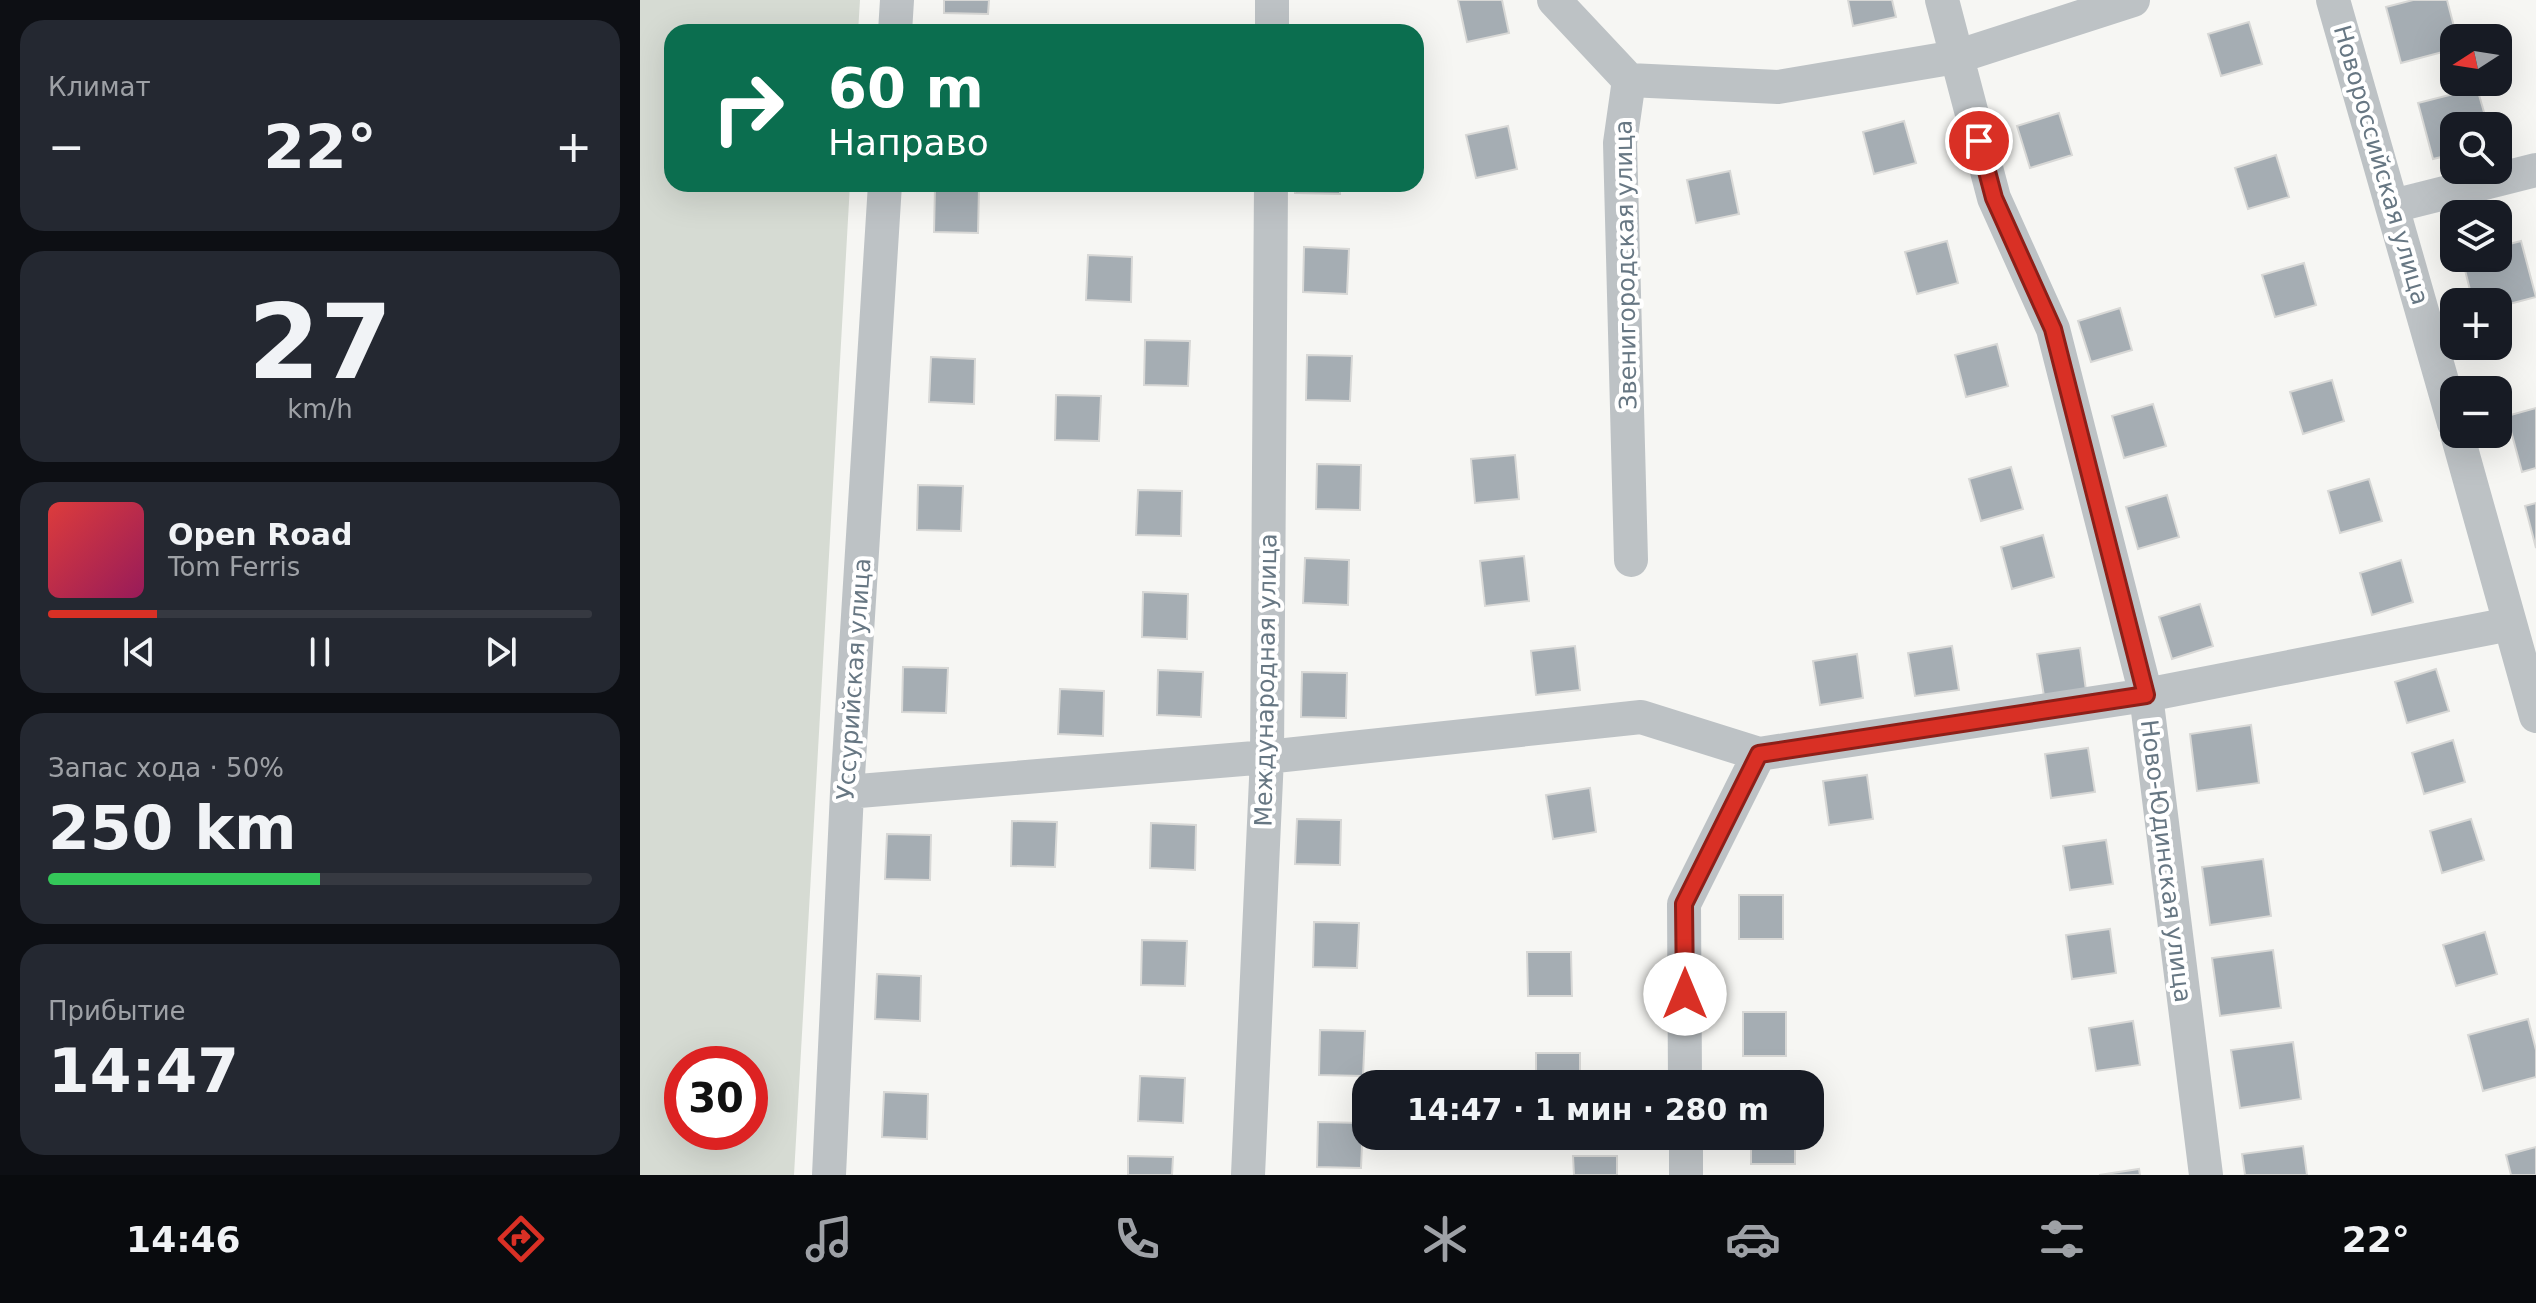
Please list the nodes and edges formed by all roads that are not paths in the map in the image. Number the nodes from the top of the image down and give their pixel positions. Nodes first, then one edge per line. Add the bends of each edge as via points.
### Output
1 (897, 0) edge
2 (1272, 0) edge
3 (1554, 0) edge
4 (1942, 0) edge
5 (2133, 0) edge
6 (2333, 0) edge
7 (896, 24) edge
8 (1272, 24) edge
9 (1956, 57) junction
10 (1629, 80) junction
11 (2536, 170) edge
12 (884, 192) edge
13 (1271, 192) edge
14 (2393, 206) junction
15 (2441, 376) edge
16 (2461, 448) edge
17 (1631, 560) dead end
18 (2510, 624) junction
19 (2146, 695) junction
20 (2536, 716) edge
21 (1759, 754) junction
22 (1267, 757) junction
23 (847, 792) junction
24 (1685, 1070) edge
25 (1686, 1150) edge
26 (829, 1175) edge
27 (1248, 1175) edge
28 (1686, 1175) edge
29 (2206, 1175) edge

1 - 7 street
2 - 8 street
3 - 10 street
4 - 9 street, Ново-Юдинская улица
5 - 9 street
6 - 14 street, Новороссийская улица
9 - 10 street via 1778,87
9 - 19 street, Ново-Юдинская улица via 1994,198 2053,329
10 - 17 street, Звенигородская улица via 1620,143
11 - 14 street
12 - 23 street, Уссурийская улица
13 - 22 street, Международная улица
14 - 15 street, Новороссийская улица
16 - 18 street
18 - 19 street
18 - 20 street
19 - 21 street
19 - 29 street, Ново-Юдинская улица
21 - 22 street via 1641,717
21 - 24 street via 1684,904
22 - 23 street
22 - 27 street, Международная улица
23 - 26 street, Уссурийская улица
25 - 28 street

